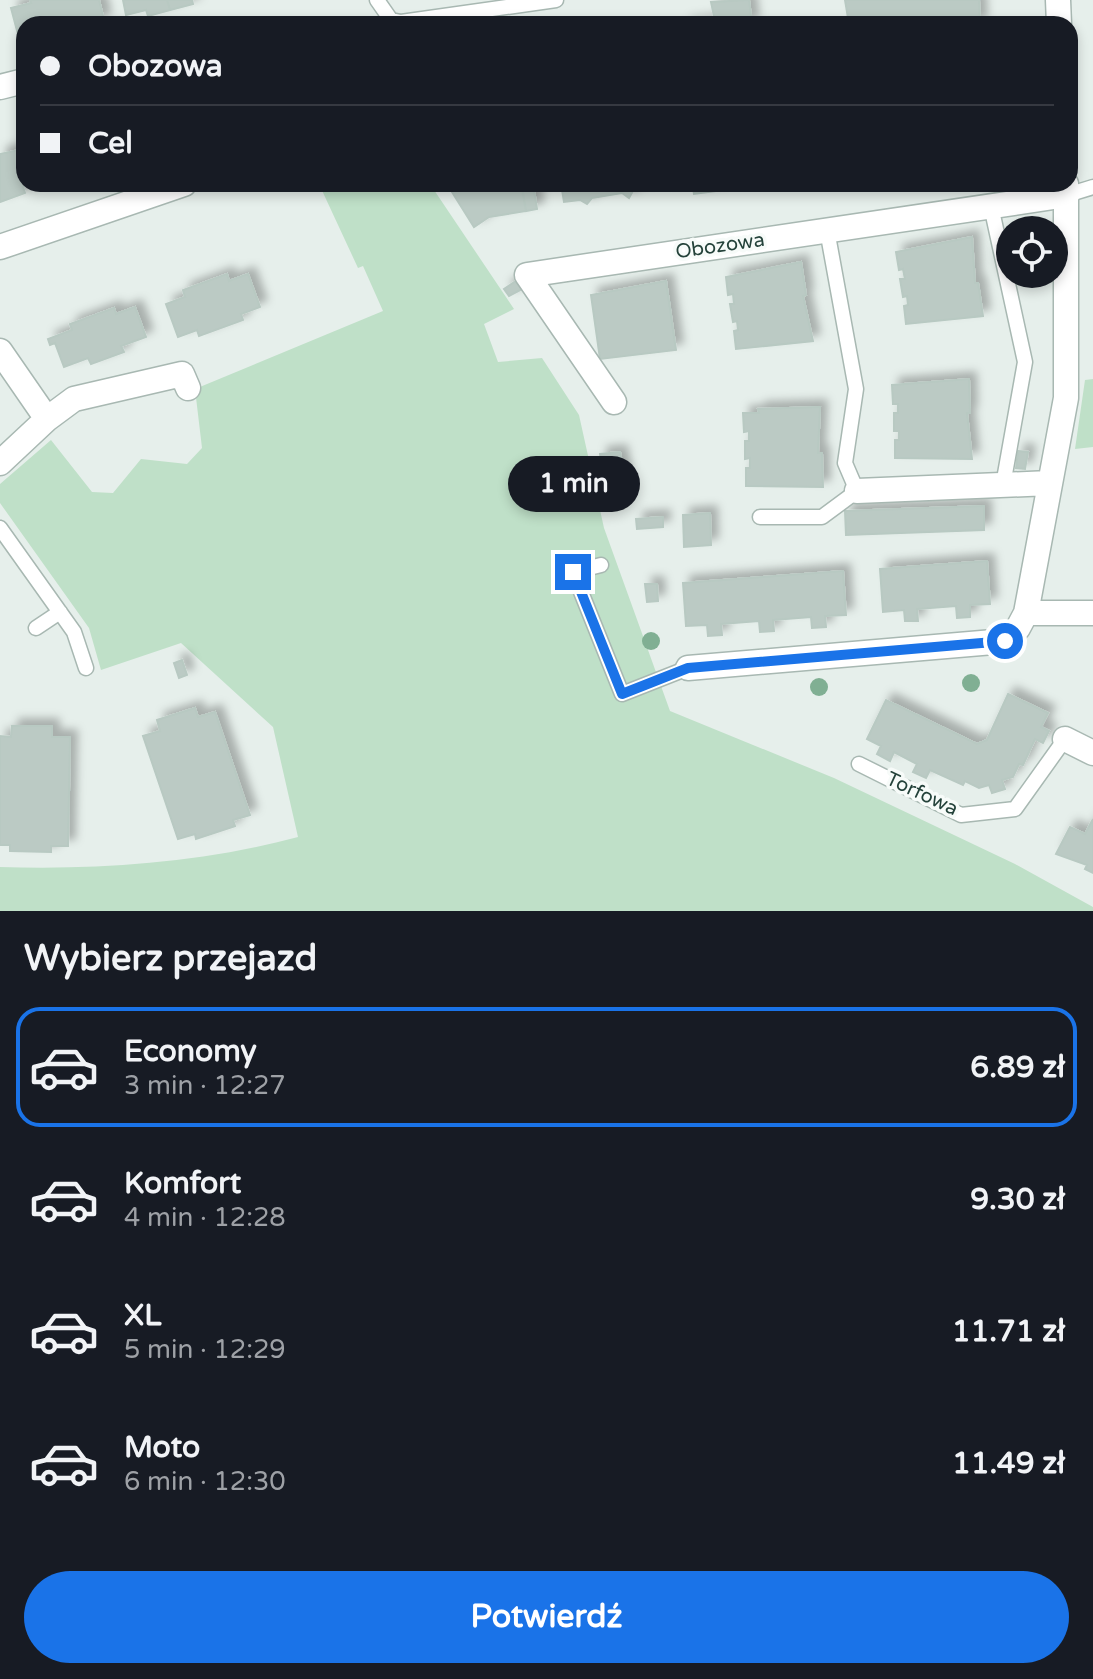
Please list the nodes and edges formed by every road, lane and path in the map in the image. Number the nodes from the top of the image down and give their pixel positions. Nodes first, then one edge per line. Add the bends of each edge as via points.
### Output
1 (556, 0) edge
2 (443, 16) edge
3 (161, 192) edge
4 (1053, 192) edge
5 (1066, 192) edge
6 (991, 206) junction
7 (827, 230) junction
8 (0, 247) edge
9 (0, 351) edge
10 (188, 388) dead end
11 (614, 402) dead end
12 (47, 419) junction
13 (0, 463) edge
14 (1050, 483) junction
15 (1003, 485) junction
16 (857, 491) junction
17 (760, 517) dead end
18 (0, 528) edge
19 (601, 565) dead end
20 (60, 612) junction
21 (1026, 613) junction
22 (1093, 613) edge
23 (36, 628) dead end
24 (86, 668) dead end
25 (688, 668) joint
26 (1065, 739) joint
27 (1093, 753) edge
28 (859, 764) dead end

1 - 2 lane
3 - 8 street
4 - 6 street, Obozowa
5 - 14 street via 1066,398
6 - 7 street, Obozowa
6 - 15 lane via 1025,362
7 - 11 street, Obozowa via 527,275
7 - 16 lane via 856,389 845,463
9 - 12 street
10 - 12 street via 182,374 74,399
12 - 13 street
14 - 15 street
14 - 21 street
15 - 16 street
16 - 17 lane via 822,517
18 - 20 lane
19 - 25 lane via 573,572 622,694
20 - 23 lane
20 - 24 lane via 74,632
21 - 22 street
21 - 25 street via 1005,641
26 - 27 street, Torfowa
26 - 28 lane, Torfowa via 1015,809 961,815

